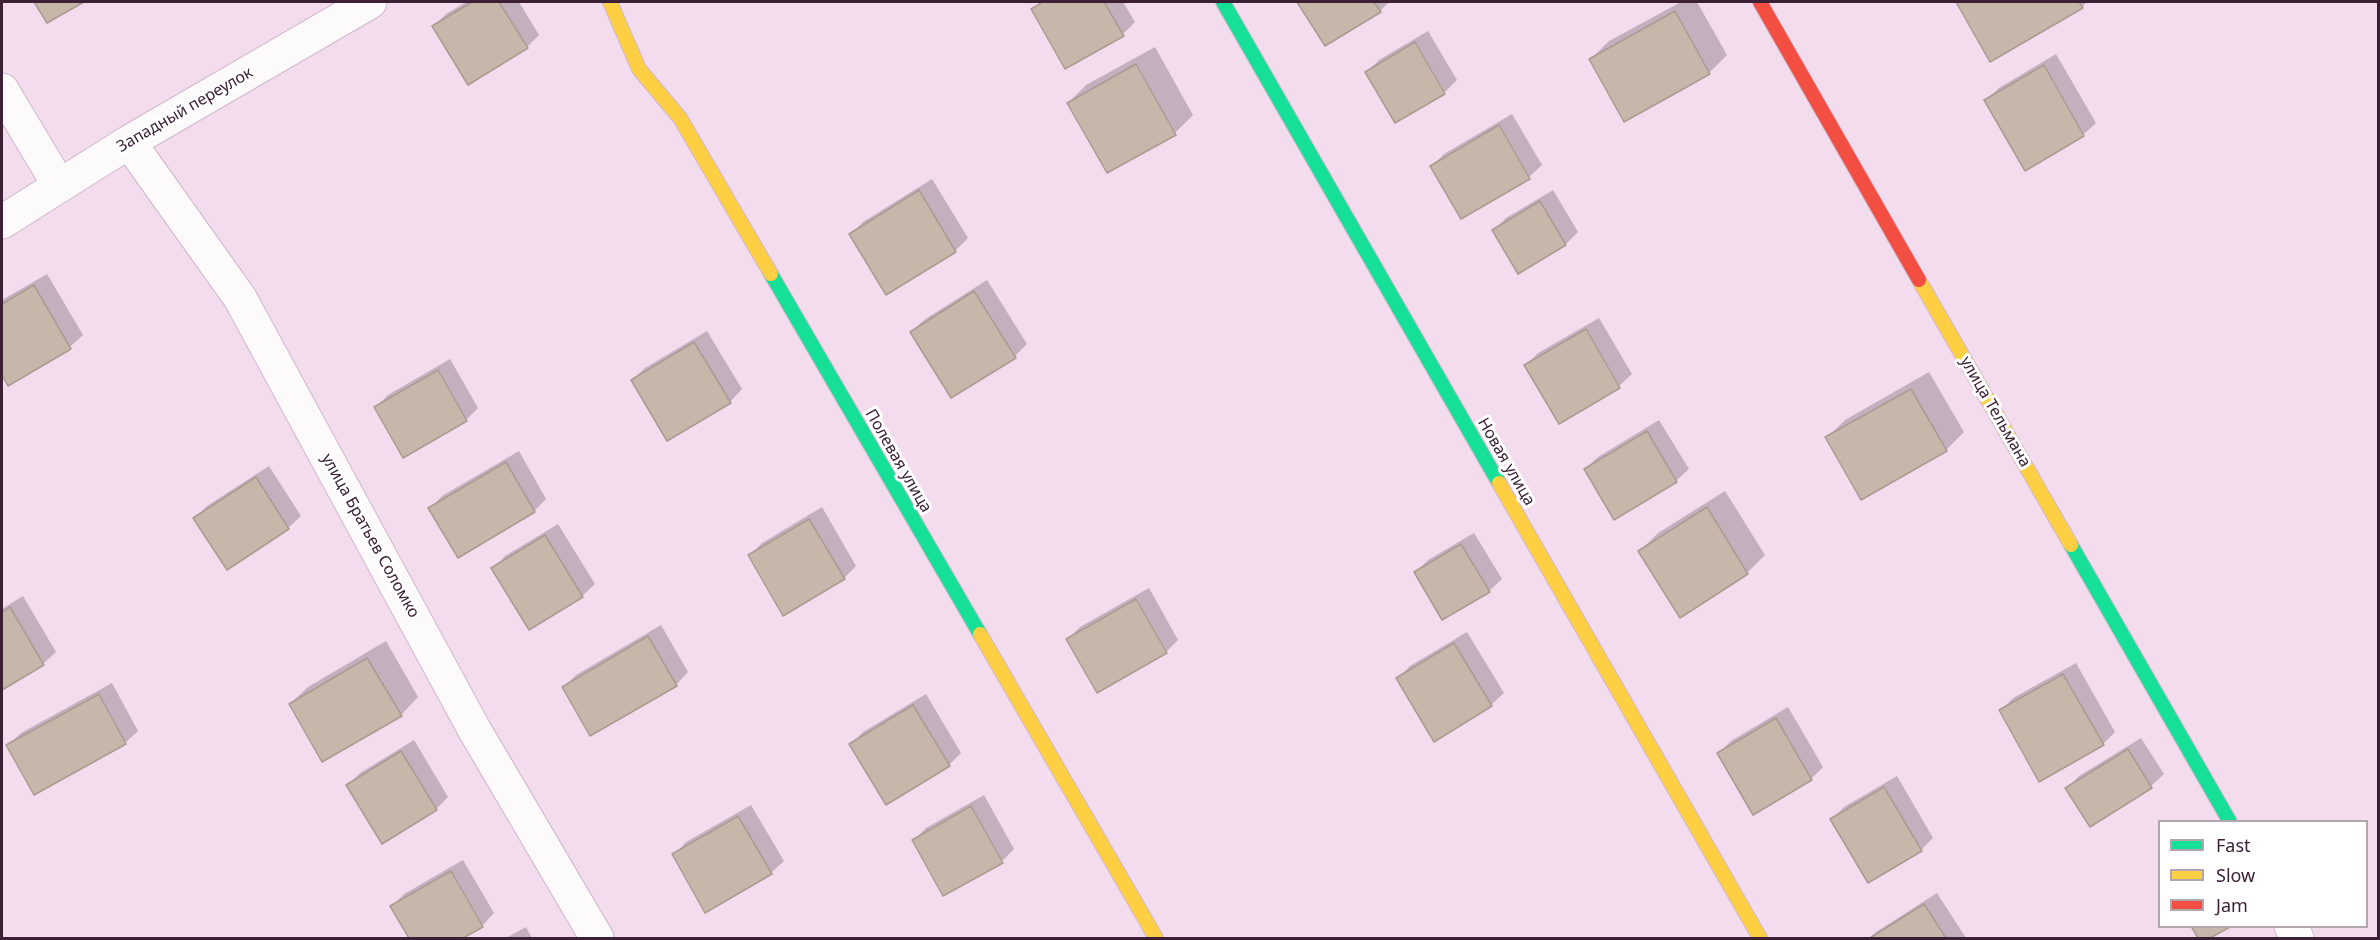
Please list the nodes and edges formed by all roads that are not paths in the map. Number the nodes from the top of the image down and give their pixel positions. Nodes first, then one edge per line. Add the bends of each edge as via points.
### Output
1 (370, 2) edge
2 (610, 2) edge
3 (1223, 2) edge
4 (1760, 2) edge
5 (2, 90) edge
6 (129, 142) junction
7 (59, 185) junction
8 (2, 222) edge
9 (2229, 820) edge
10 (597, 939) edge
11 (1156, 939) edge
12 (1760, 939) edge

1 - 6 street, Западный переулок
2 - 11 street, Полевая улица via 639,69 680,118
3 - 12 street, Новая улица
4 - 9 street, улица Тельмана
5 - 7 street
6 - 7 street, Западный переулок
6 - 10 street, улица Братьев Соломко via 240,298 474,729
7 - 8 street, Западный переулок

